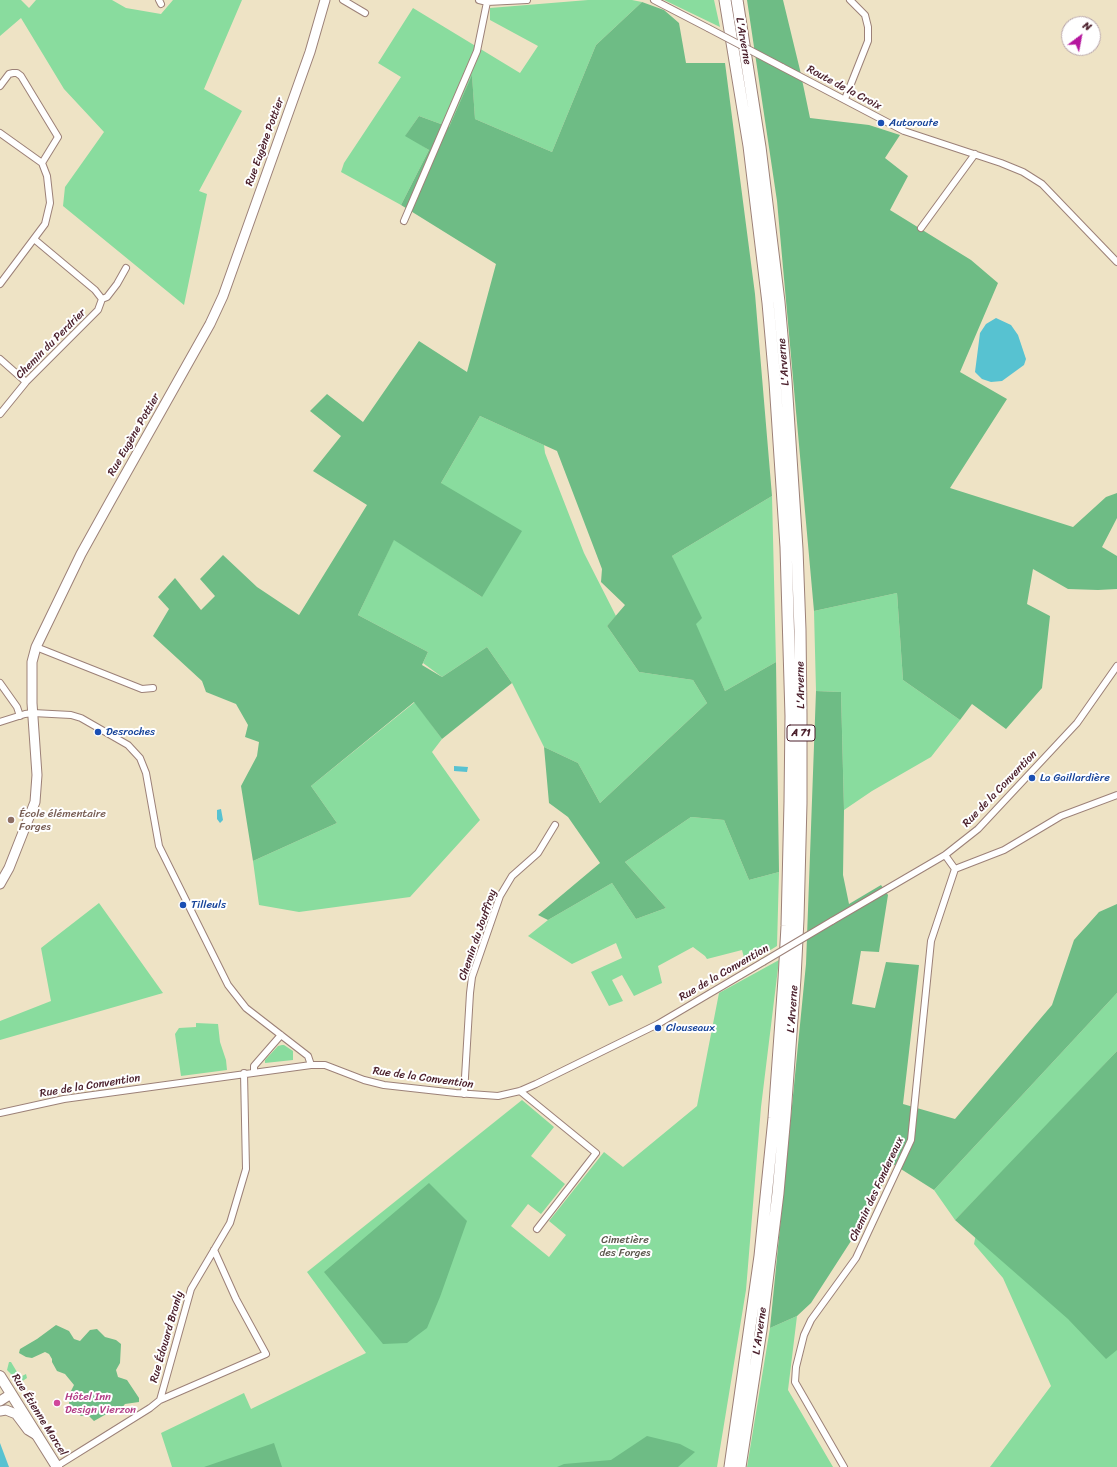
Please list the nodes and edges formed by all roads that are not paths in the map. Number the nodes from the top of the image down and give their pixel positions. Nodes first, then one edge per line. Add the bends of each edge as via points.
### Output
1 (325, 0) edge
2 (343, 0) edge
3 (479, 0) edge
4 (527, 0) edge
5 (654, 0) edge
6 (725, 0) edge
7 (737, 0) edge
8 (850, 0) edge
9 (487, 2) junction
10 (365, 13) dead end
11 (0, 86) edge
12 (845, 99) junction
13 (0, 133) edge
14 (975, 154) junction
15 (42, 163) junction
16 (404, 221) dead end
17 (920, 228) dead end
18 (34, 239) junction
19 (1117, 262) edge
20 (126, 268) dead end
21 (0, 284) edge
22 (102, 299) junction
23 (0, 359) edge
24 (26, 382) junction
25 (0, 414) edge
26 (36, 647) junction
27 (1117, 666) edge
28 (0, 683) edge
29 (153, 688) dead end
30 (33, 713) junction
31 (20, 716) junction
32 (0, 722) edge
33 (1117, 795) edge
34 (555, 825) dead end
35 (945, 855) junction
36 (955, 869) junction
37 (0, 884) edge
38 (281, 1035) junction
39 (311, 1065) junction
40 (254, 1072) junction
41 (244, 1073) junction
42 (520, 1091) junction
43 (464, 1094) junction
44 (0, 1112) edge
45 (537, 1229) dead end
46 (214, 1250) junction
47 (0, 1376) edge
48 (0, 1385) edge
49 (11, 1394) junction
50 (1, 1397) edge
51 (160, 1400) junction
52 (3, 1411) edge
53 (38, 1436) junction
54 (57, 1467) edge
55 (730, 1467) edge
56 (740, 1467) edge
57 (844, 1467) edge

1 - 26 street, Rue Eugène Pottier via 310,52 223,296 210,324 81,554
2 - 10 street
3 - 9 street
4 - 9 street
5 - 12 street, Route de la Croix, bridge
6 - 55 highway, L'Arverne / A 71 via 750,154 775,374 786,547 790,709 787,926 776,1096 759,1263
7 - 56 highway, L'Arverne / A 71 via 760,147 779,302 798,571 802,715 798,912 786,1114 762,1323
8 - 12 street via 865,15 868,41
9 - 16 street via 477,51
11 - 15 street via 9,74 17,73 21,76 58,137
12 - 14 street, Route de la Croix via 904,131
13 - 15 street
14 - 17 street
14 - 19 street, Route de la Croix via 1023,172 1042,184
15 - 18 street via 50,203 45,224
18 - 21 street
18 - 22 street via 95,290
20 - 22 street, Chemin du Perdrier via 112,290
22 - 24 street, Chemin du Perdrier via 98,310
23 - 24 street
24 - 25 street, Chemin du Perdrier
26 - 29 street via 142,689
26 - 30 street, Rue Eugène Pottier via 32,662
27 - 35 street, Rue de la Convention via 1077,723 978,830
28 - 31 street via 17,707
30 - 31 street
30 - 37 street, Rue Eugène Pottier via 37,775 35,802
30 - 38 street via 81,718 128,745 140,758 146,773 159,846 228,986 246,1008
31 - 32 street
33 - 36 street via 1061,816 1004,850
34 - 43 street, Chemin du Jouffroy via 538,853 512,876 500,896 472,977
35 - 36 street
35 - 42 street, Rue de la Convention, bridge via 658,1024
36 - 57 street, Chemin des Fondereaux via 931,941 911,1140 856,1258 810,1320 796,1367 795,1382
38 - 39 street via 308,1056
38 - 40 street via 254,1066
39 - 40 street, Rue de la Convention
39 - 43 street, Rue de la Convention via 325,1065 384,1085
40 - 41 street, Rue de la Convention
41 - 44 street, Rue de la Convention via 64,1099
41 - 46 street, Rue Édouard Branly via 246,1169 230,1223
42 - 43 street, Rue de la Convention via 498,1096
42 - 45 street via 596,1153
46 - 51 street, Rue Édouard Branly via 191,1289
46 - 51 street via 236,1299 266,1354
47 - 49 main road, Rue Étienne Marcel
48 - 50 main road, Rue Étienne Marcel
49 - 50 street
49 - 53 main road, Rue Étienne Marcel
51 - 54 street, Rue Édouard Branly
52 - 53 street via 16,1414 28,1430
53 - 54 main road, Rue Étienne Marcel

